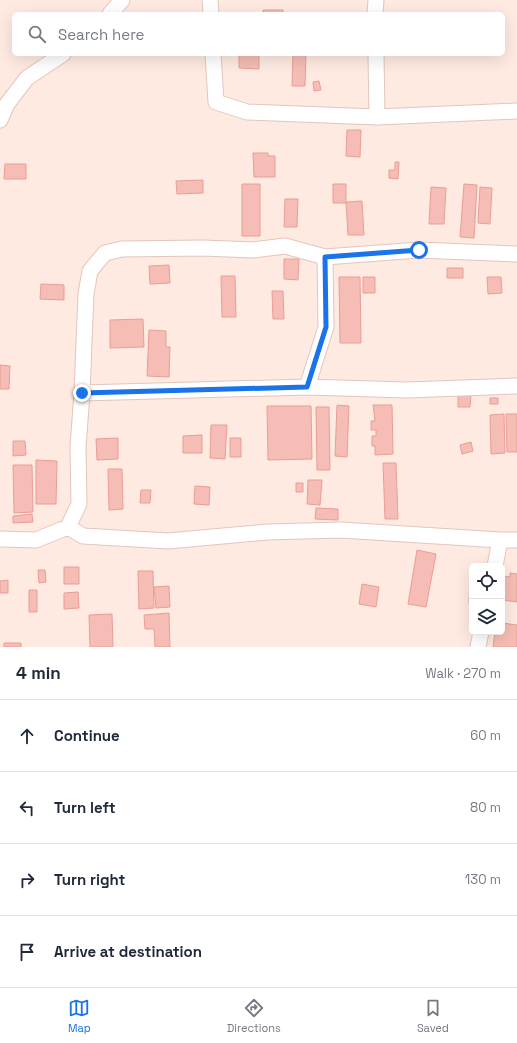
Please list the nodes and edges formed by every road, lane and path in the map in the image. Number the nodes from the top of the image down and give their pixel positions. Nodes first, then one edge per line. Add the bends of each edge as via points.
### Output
1 (122, 0) edge
2 (210, 0) edge
3 (376, 0) edge
4 (112, 12) edge
5 (211, 12) edge
6 (375, 12) edge
7 (61, 56) edge
8 (213, 56) edge
9 (376, 56) edge
10 (517, 111) edge
11 (377, 117) junction
12 (0, 120) edge
13 (517, 254) edge
14 (325, 257) junction
15 (517, 386) edge
16 (307, 387) junction
17 (82, 393) junction
18 (68, 528) junction
19 (0, 539) edge
20 (500, 540) junction
21 (517, 540) edge
22 (496, 563) edge
23 (480, 635) edge
24 (478, 647) edge

1 - 4 street
2 - 5 street
3 - 6 street
7 - 12 street via 27,78 7,104
8 - 11 street via 216,102 247,112
9 - 11 street
10 - 11 street
13 - 14 street via 419,250
14 - 16 street via 326,327
14 - 17 street via 284,246 253,250 122,249 105,253 90,271 86,294
15 - 16 street via 407,390
16 - 17 street
17 - 18 street via 78,447 79,504
18 - 19 street via 36,540
18 - 20 street via 83,536 168,541 268,532 341,530
20 - 21 street
20 - 22 street
23 - 24 street

